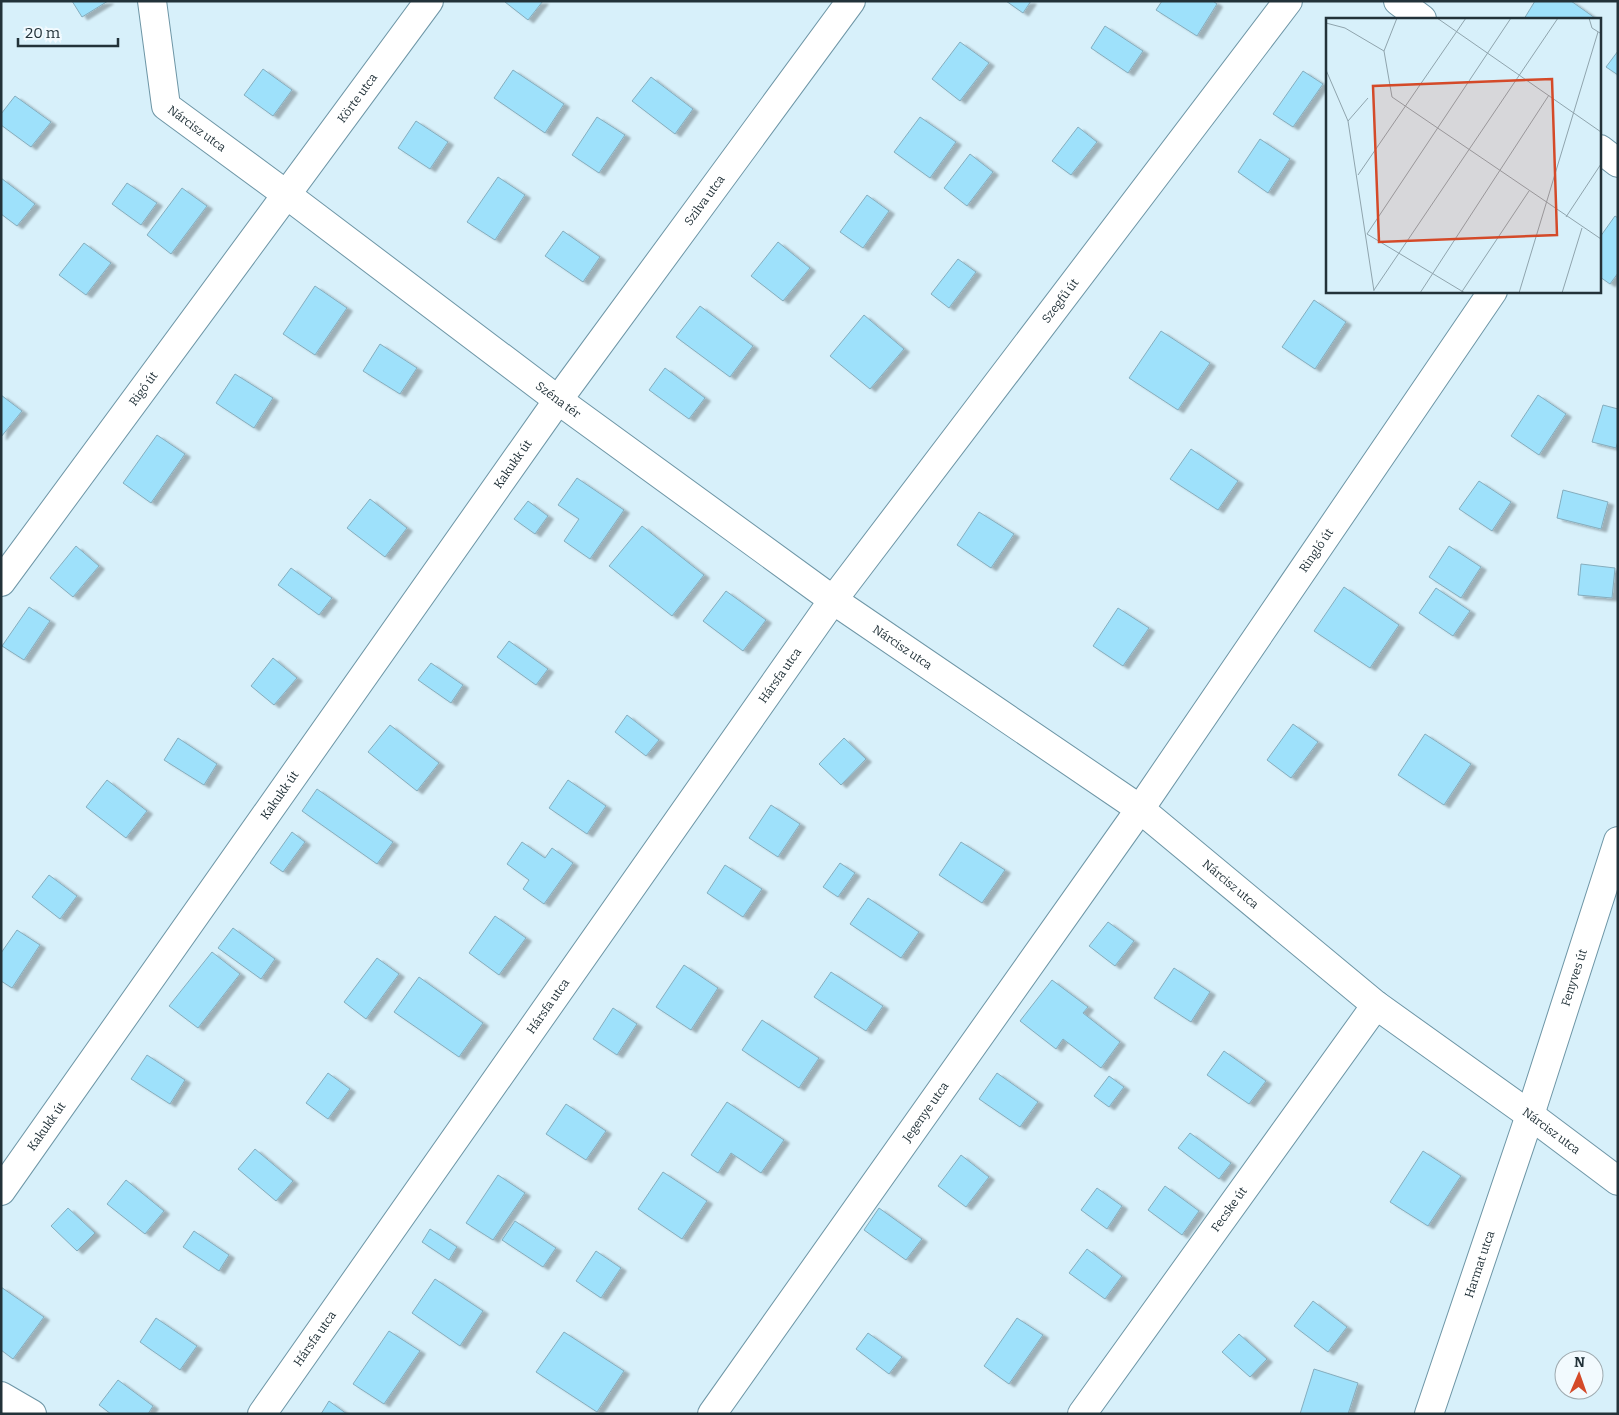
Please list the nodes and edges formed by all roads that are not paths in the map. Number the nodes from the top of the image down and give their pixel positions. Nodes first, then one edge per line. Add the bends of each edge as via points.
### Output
1 (152, 1) edge
2 (430, 1) edge
3 (851, 1) edge
4 (1288, 1) edge
5 (1398, 1) edge
6 (1421, 18) edge
7 (1602, 151) edge
8 (1618, 163) edge
9 (287, 195) junction
10 (1491, 292) edge
11 (558, 400) junction
12 (1, 582) edge
13 (833, 600) junction
14 (1140, 809) junction
15 (1618, 841) edge
16 (1376, 1005) junction
17 (1530, 1115) junction
18 (1618, 1181) edge
19 (1, 1191) edge
20 (1, 1396) edge
21 (32, 1414) edge
22 (262, 1414) edge
23 (712, 1414) edge
24 (1082, 1414) edge
25 (1429, 1414) edge

1 - 9 street, Nárcisz utca via 166,106
2 - 9 street, Körte utca
3 - 11 street, Szilva utca
4 - 13 street, Szegfű út
5 - 6 street
7 - 8 street
9 - 11 street, Széna tér
9 - 12 street, Rigó út
10 - 14 street, Ringló út
11 - 13 street, Széna tér
11 - 19 street, Kakukk út
13 - 14 street, Nárcisz utca
13 - 22 street, Hársfa utca
14 - 16 street, Nárcisz utca
14 - 23 street, Jegenye utca
15 - 17 street, Fenyves út
16 - 17 street, Nárcisz utca
16 - 24 street, Fecske út
17 - 18 street, Nárcisz utca
17 - 25 street, Harmat utca
20 - 21 street

